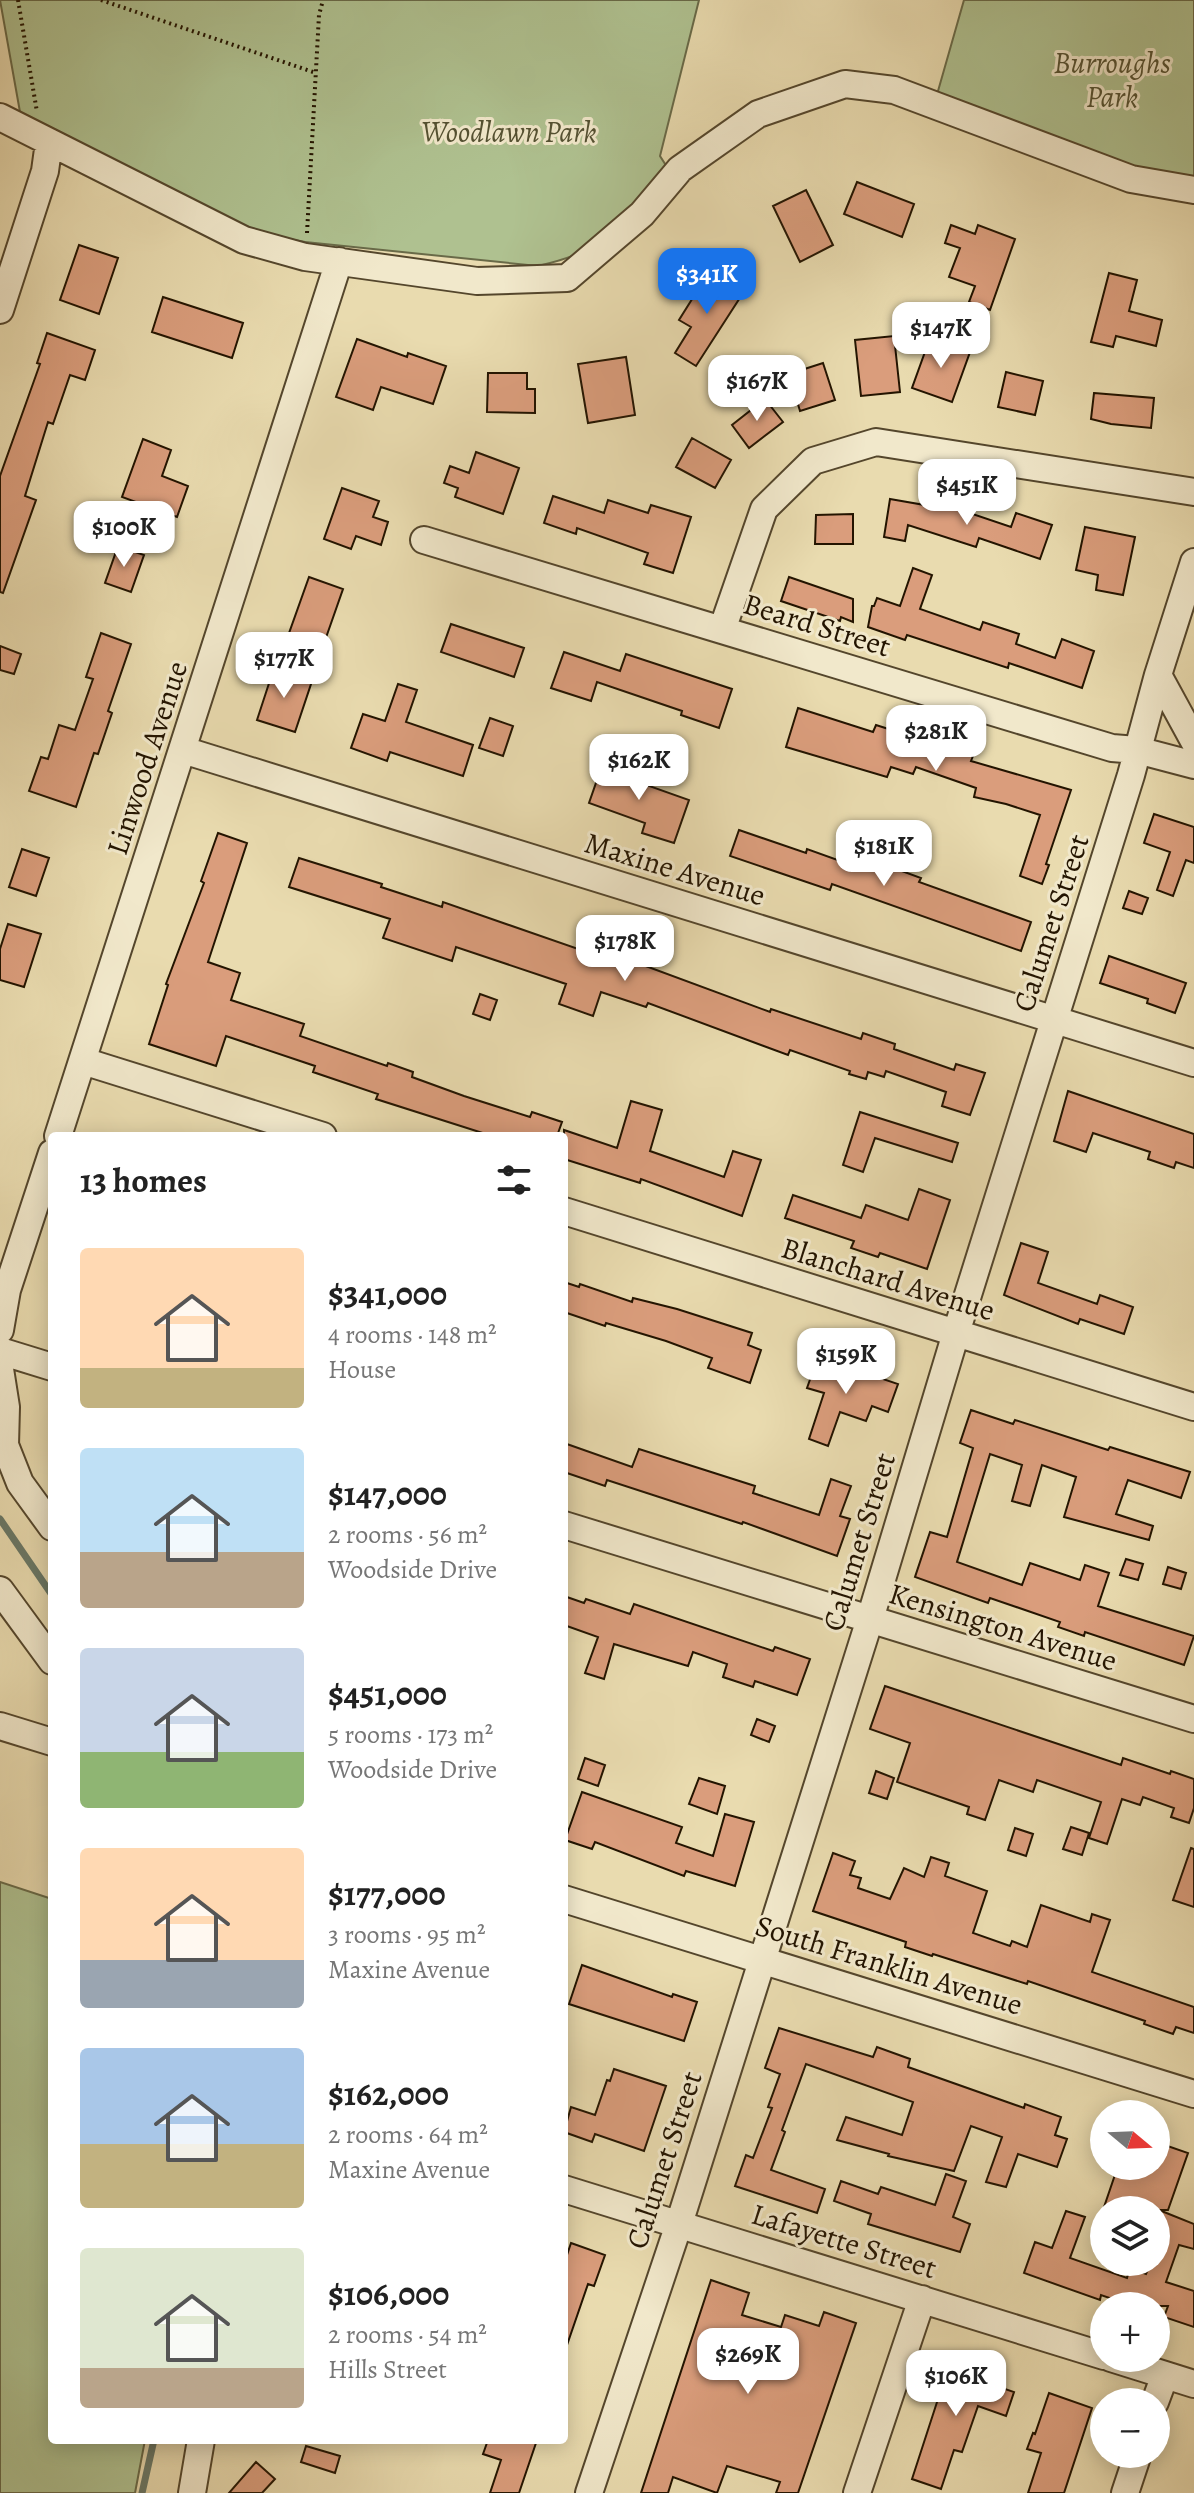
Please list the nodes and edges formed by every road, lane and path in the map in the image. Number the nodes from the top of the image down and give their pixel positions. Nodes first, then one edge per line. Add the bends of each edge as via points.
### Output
1 (18, 0) edge
2 (101, 0) edge
3 (323, 0) edge
4 (316, 73) junction
5 (0, 117) edge
6 (35, 117) dead end
7 (49, 142) junction
8 (1194, 190) edge
9 (306, 240) dead end
10 (339, 261) junction
11 (0, 310) edge
12 (1194, 492) edge
13 (424, 540) dead end
14 (1194, 562) edge
15 (722, 630) junction
16 (1158, 675) junction
17 (1194, 741) edge
18 (183, 750) junction
19 (1137, 750) junction
20 (1194, 765) edge
21 (1054, 1020) junction
22 (83, 1061) junction
23 (1194, 1063) edge
24 (59, 1132) edge
25 (310, 1132) edge
26 (48, 1165) edge
27 (568, 1212) edge
28 (0, 1330) edge
29 (956, 1333) junction
30 (0, 1351) edge
31 (48, 1366) edge
32 (0, 1369) edge
33 (1194, 1407) edge
34 (48, 1522) edge
35 (568, 1526) edge
36 (0, 1590) edge
37 (870, 1619) junction
38 (48, 1656) edge
39 (1194, 1719) edge
40 (0, 1726) edge
41 (48, 1741) edge
42 (568, 1900) edge
43 (761, 1959) junction
44 (1194, 2094) edge
45 (568, 2190) edge
46 (679, 2224) junction
47 (922, 2299) junction
48 (1090, 2352) edge
49 (1155, 2372) edge
50 (1165, 2375) junction
51 (1194, 2384) edge
52 (1160, 2388) edge
53 (200, 2444) edge
54 (1133, 2468) edge
55 (192, 2493) edge
56 (589, 2493) edge
57 (857, 2493) edge
58 (1125, 2493) edge

1 - 6 path
2 - 4 path
3 - 4 path
4 - 9 path
5 - 7 street
7 - 10 street via 244,240
7 - 11 street via 45,171
8 - 10 street via 1131,179 894,90 845,84 758,114 680,169 642,214 567,278 477,281
10 - 18 street, Linwood Avenue
12 - 15 street via 876,442 813,461 764,509
13 - 15 street, Beard Street
14 - 16 street, Calumet Street
15 - 19 street, Beard Street via 1112,748
16 - 17 street
16 - 19 street, Calumet Street
18 - 21 street, Maxine Avenue
18 - 22 street, Linwood Avenue
19 - 20 street, Beard Street
19 - 21 street, Calumet Street
21 - 23 street, Maxine Avenue
21 - 29 street, Calumet Street
22 - 24 street, Linwood Avenue
22 - 25 street
26 - 28 street via 7,1290
27 - 29 street, Blanchard Avenue
29 - 33 street, Blanchard Avenue
29 - 37 street, Calumet Street
30 - 31 street
32 - 34 street via 5,1445 20,1483
35 - 37 street, Kensington Avenue
36 - 38 street
37 - 39 street, Kensington Avenue
37 - 43 street, Calumet Street
40 - 41 street
42 - 43 street, South Franklin Avenue
43 - 44 street, South Franklin Avenue
43 - 46 street, Calumet Street
45 - 46 street, Lafayette Street
46 - 47 street, Lafayette Street
46 - 56 street, Calumet Street
47 - 48 street, Lafayette Street
47 - 57 street
49 - 50 street
50 - 51 street
50 - 52 street
53 - 55 street
54 - 58 street

